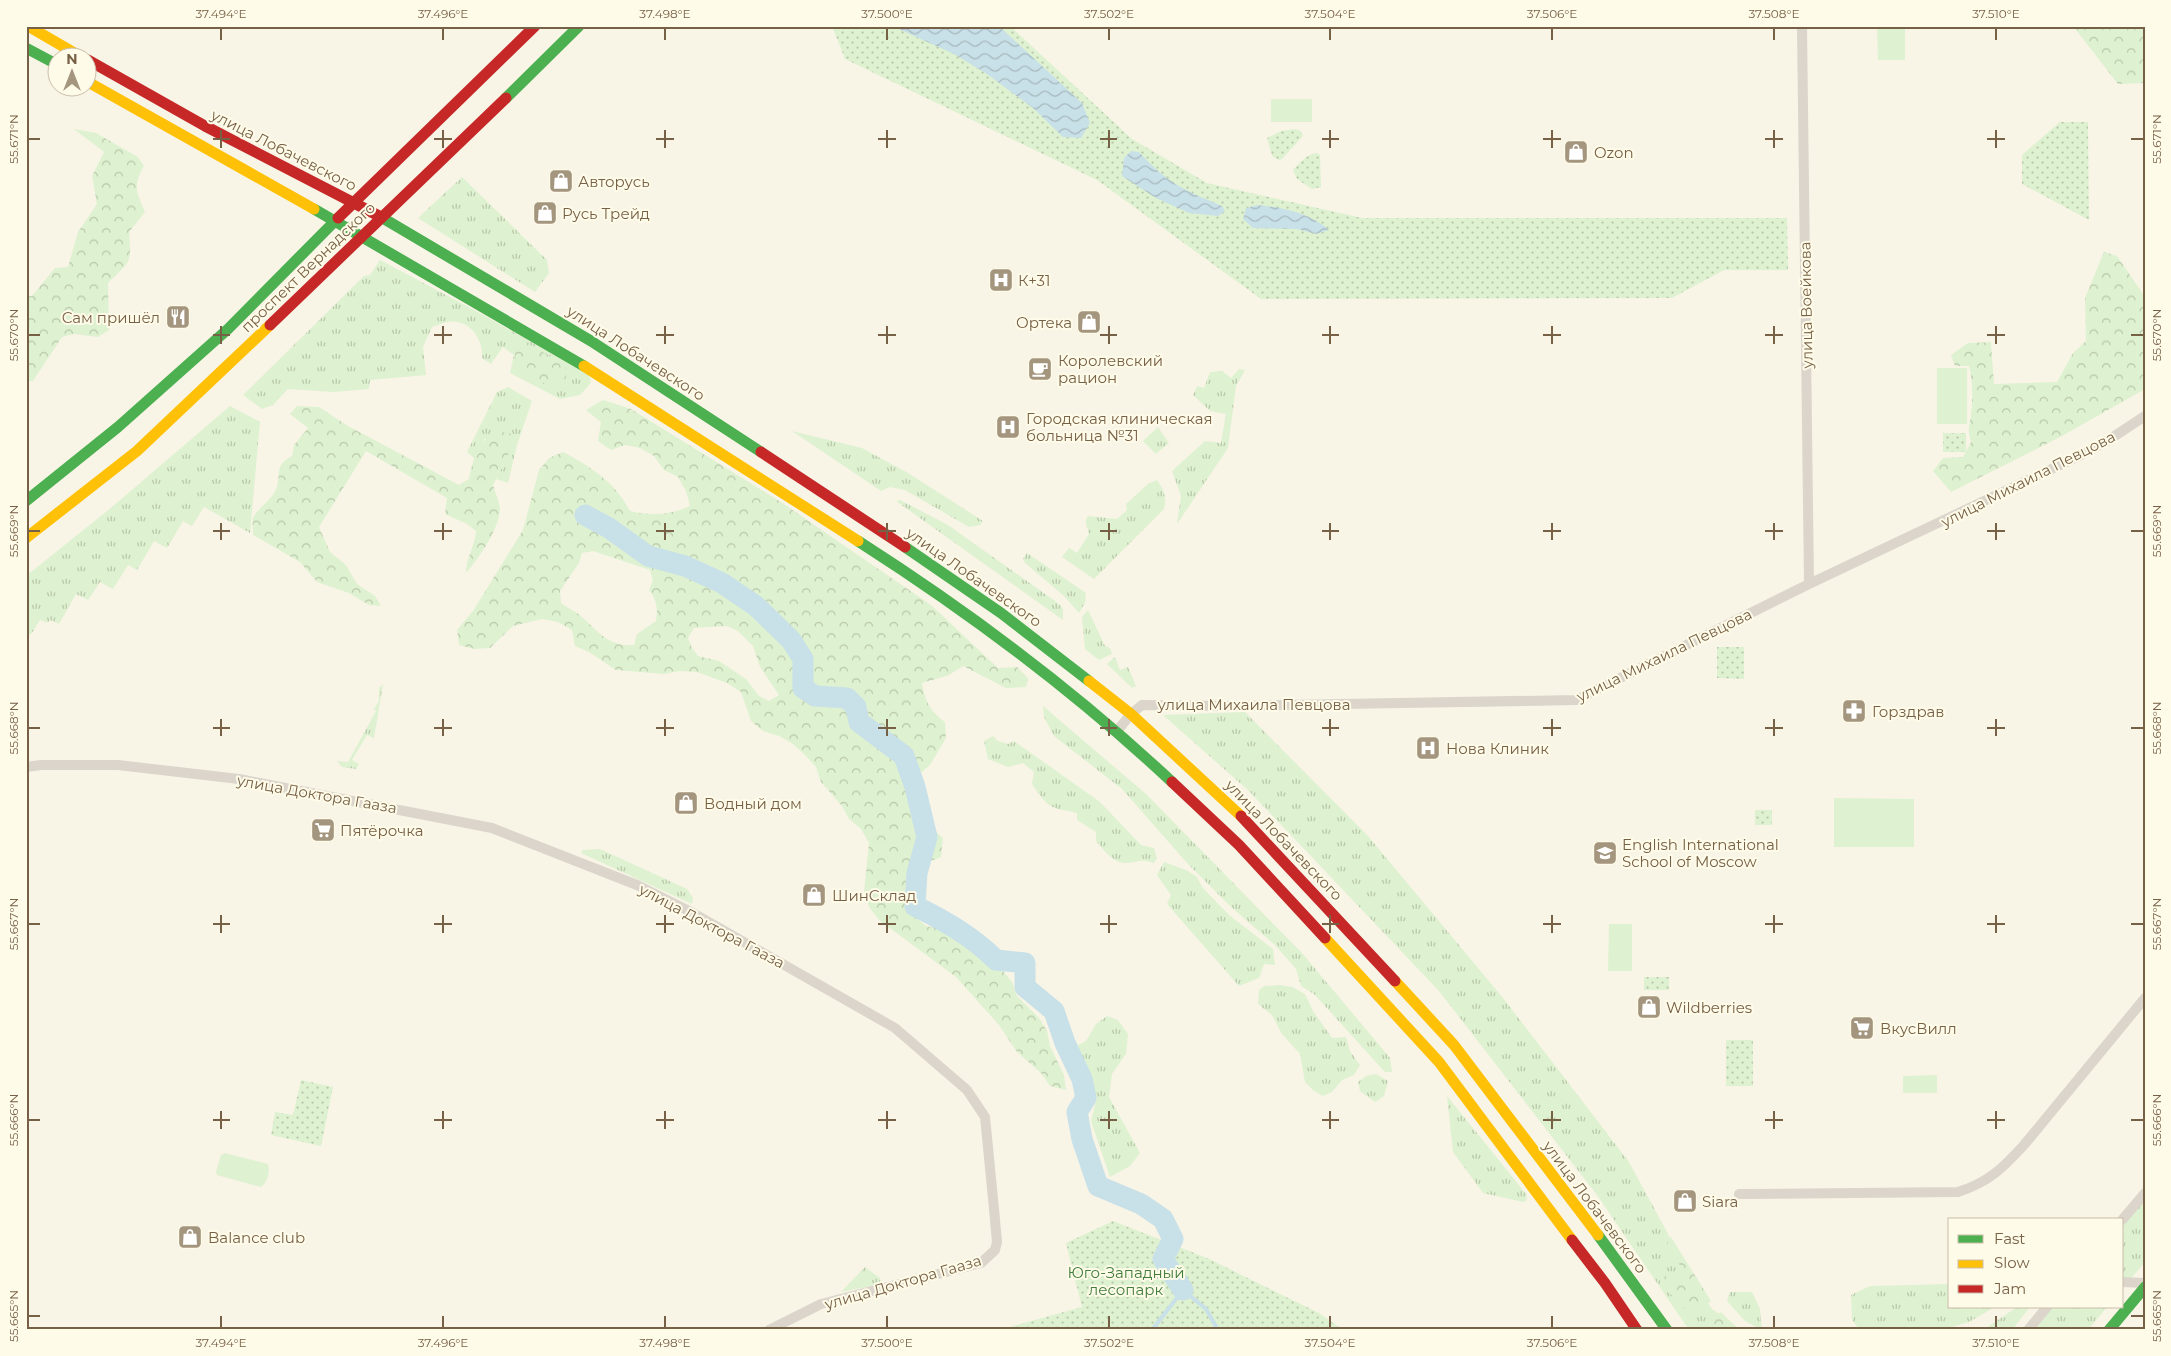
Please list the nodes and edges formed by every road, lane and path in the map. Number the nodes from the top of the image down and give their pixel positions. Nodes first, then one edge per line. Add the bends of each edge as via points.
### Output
1 (28, 26) edge
2 (536, 26) edge
3 (579, 26) edge
4 (1802, 26) edge
5 (26, 48) edge
6 (66, 48) edge
7 (48, 60) edge
8 (98, 66) edge
9 (98, 88) edge
10 (354, 202) junction
11 (381, 217) junction
12 (334, 222) junction
13 (362, 238) junction
14 (2145, 416) edge
15 (26, 501) edge
16 (26, 538) edge
17 (1809, 584) junction
18 (1131, 714) junction
19 (1117, 731) junction
20 (26, 767) edge
21 (2145, 998) edge
22 (2145, 1193) edge
23 (1739, 1194) dead end
24 (2124, 1218) edge
25 (2124, 1282) edge
26 (2145, 1283) edge
27 (2145, 1287) edge
28 (2046, 1308) edge
29 (769, 1330) edge
30 (1637, 1330) edge
31 (1667, 1330) edge
32 (2028, 1330) edge
33 (2110, 1330) edge

1 - 6 main road
2 - 10 main road, проспект Вернадского
3 - 11 main road, проспект Вернадского
4 - 17 street, улица Воейкова
5 - 7 main road
8 - 10 main road, улица Лобачевского via 205,126
9 - 12 main road
10 - 11 main road, улица Лобачевского
10 - 12 main road, проспект Вернадского
11 - 13 main road, проспект Вернадского
11 - 18 main road, улица Лобачевского via 590,340 889,536 1001,613
12 - 13 main road
12 - 15 main road, проспект Вернадского via 228,329 118,427
13 - 16 main road, проспект Вернадского via 137,451
13 - 19 main road via 574,360 888,560 1049,675
14 - 17 street, улица Михаила Певцова via 2078,456
17 - 18 street, улица Михаила Певцова via 1576,700 1233,706 1151,704 1142,705
18 - 19 street, улица Михаила Певцова
18 - 31 main road, улица Лобачевского via 1255,828 1454,1045
19 - 30 main road via 1239,845 1438,1062
20 - 29 street, улица Доктора Гааза via 118,765 239,780 492,828 637,885 693,912 895,1028 967,1090 985,1117 997,1242 995,1250 981,1263 821,1304
21 - 23 street via 2024,1145 2007,1164 1979,1185 1958,1192
22 - 24 street
25 - 26 street
27 - 33 main road
28 - 32 street

